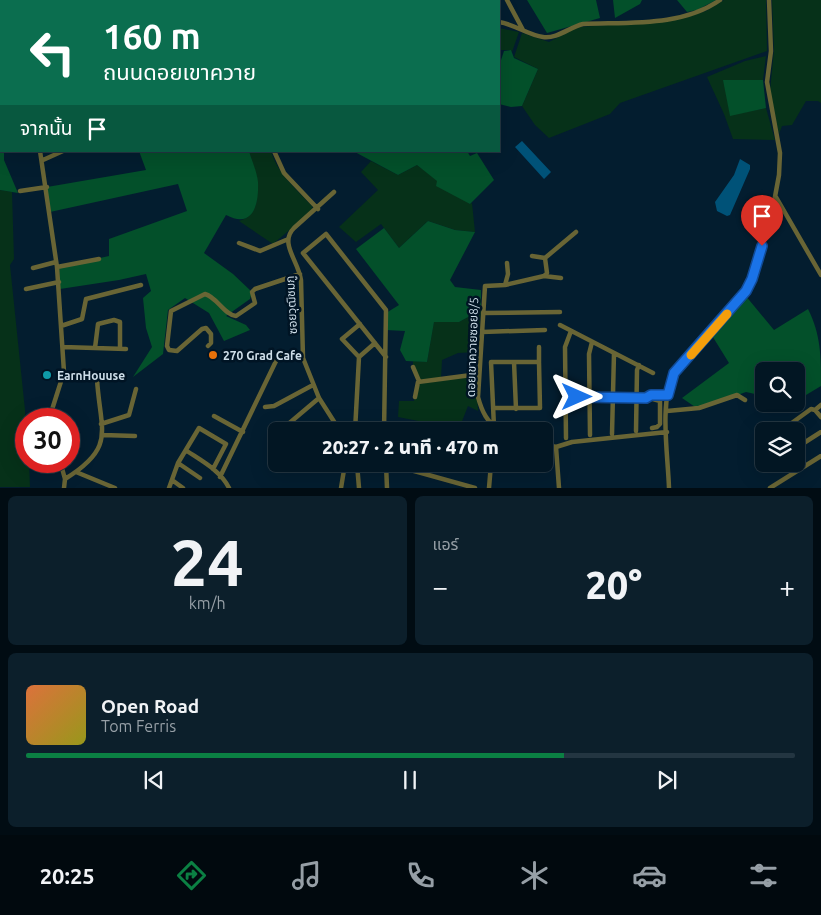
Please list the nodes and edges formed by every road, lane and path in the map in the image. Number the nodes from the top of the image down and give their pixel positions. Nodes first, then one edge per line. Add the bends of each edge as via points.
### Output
1 (507, 0) edge
2 (720, 0) edge
3 (769, 0) edge
4 (500, 22) edge
5 (523, 30) junction
6 (40, 152) edge
7 (61, 152) edge
8 (274, 152) edge
9 (43, 160) junction
10 (46, 187) junction
11 (20, 191) dead end
12 (334, 192) dead end
13 (776, 197) junction
14 (318, 209) junction
15 (576, 232) dead end
16 (286, 240) junction
17 (239, 243) dead end
18 (532, 256) dead end
19 (545, 258) junction
20 (99, 260) dead end
21 (507, 263) dead end
22 (57, 264) junction
23 (33, 268) dead end
24 (300, 274) junction
25 (821, 275) edge
26 (544, 276) junction
27 (561, 278) dead end
28 (59, 282) junction
29 (141, 285) dead end
30 (506, 285) junction
31 (26, 288) dead end
32 (560, 312) dead end
33 (483, 313) junction
34 (360, 324) junction
35 (560, 325) dead end
36 (61, 326) junction
37 (545, 330) dead end
38 (571, 331) junction
39 (482, 332) junction
40 (592, 342) junction
41 (375, 343) junction
42 (208, 346) dead end
43 (63, 347) junction
44 (539, 347) dead end
45 (95, 348) junction
46 (120, 349) junction
47 (126, 349) dead end
48 (614, 353) junction
49 (359, 357) junction
50 (386, 357) junction
51 (303, 358) junction
52 (514, 362) junction
53 (539, 362) junction
54 (639, 366) junction
55 (412, 367) dead end
56 (653, 373) dead end
57 (479, 374) junction
58 (97, 379) dead end
59 (419, 381) junction
60 (314, 385) junction
61 (136, 389) dead end
62 (668, 395) junction
63 (415, 397) dead end
64 (565, 397) junction
65 (589, 397) junction
66 (613, 397) junction
67 (636, 397) junction
68 (319, 398) junction
69 (646, 398) junction
70 (745, 400) dead end
71 (821, 405) edge
72 (265, 407) dead end
73 (53, 408) edge
74 (493, 408) junction
75 (516, 408) junction
76 (815, 410) junction
77 (667, 411) junction
78 (214, 416) dead end
79 (821, 417) edge
80 (291, 422) edge
81 (334, 422) edge
82 (355, 422) edge
83 (384, 422) edge
84 (490, 422) edge
85 (494, 422) edge
86 (793, 422) edge
87 (102, 424) junction
88 (652, 428) dead end
89 (636, 431) dead end
90 (243, 432) junction
91 (667, 432) junction
92 (821, 432) edge
93 (612, 434) dead end
94 (103, 435) junction
95 (590, 435) dead end
96 (135, 436) dead end
97 (566, 438) dead end
98 (805, 442) edge
99 (553, 446) edge
100 (556, 447) junction
101 (187, 451) junction
102 (821, 456) edge
103 (178, 463) junction
104 (80, 468) edge
105 (213, 469) junction
106 (344, 472) edge
107 (358, 472) edge
108 (388, 472) edge
109 (417, 472) edge
110 (490, 472) edge
111 (63, 473) edge
112 (74, 473) edge
113 (78, 473) edge
114 (220, 476) junction
115 (200, 478) dead end
116 (65, 479) junction
117 (172, 480) junction
118 (64, 488) edge
119 (115, 488) edge
120 (169, 488) edge
121 (183, 488) edge
122 (228, 488) edge
123 (341, 488) edge
124 (359, 488) edge
125 (387, 488) edge
126 (475, 488) edge
127 (489, 488) edge
128 (560, 488) edge
129 (669, 488) edge
130 (770, 488) edge

1 - 5 street
2 - 5 street via 695,14 659,21 583,24 571,26 555,36 544,37
3 - 13 street via 767,89 780,153
4 - 5 street
6 - 9 street
7 - 9 street
8 - 14 street via 284,174
9 - 10 street
10 - 11 street
10 - 22 street
12 - 14 street
13 - 25 street
13 - 62 street via 749,285 674,373
14 - 16 street via 294,228
15 - 19 street
16 - 17 street via 260,251
16 - 24 street, ซอยวุฒิชมภู
18 - 19 street
19 - 26 street via 547,273
20 - 22 street
21 - 30 street
22 - 23 street
22 - 28 street
24 - 42 street via 255,289 252,292 255,303 236,316 230,315 205,294 171,311 169,350 177,351 206,328 211,334
24 - 51 street, ซอยวุฒิชมภู
26 - 27 street
26 - 30 street
28 - 31 street
28 - 36 street
29 - 36 street via 86,299 82,319
30 - 33 street, ดอยเขาควายซอย8/5 via 484,286
32 - 33 street
33 - 39 street, ดอยเขาควายซอย8/5
34 - 41 street
34 - 49 street via 342,339
34 - 50 street via 303,253 326,234 386,310
35 - 38 street
36 - 43 street
37 - 39 street
38 - 40 street
38 - 64 street via 565,347
39 - 57 street, ดอยเขาควายซอย8/5
40 - 48 street
40 - 65 street
41 - 49 street
41 - 50 street
43 - 45 street
43 - 73 street via 62,382
44 - 53 street
45 - 46 street
45 - 46 street via 98,324 114,320 120,322
46 - 47 street
48 - 54 street
48 - 66 street
49 - 82 street
50 - 83 street
51 - 60 street, ซอยวุฒิชมภู
51 - 90 street via 284,356 277,359
52 - 53 street
52 - 74 street via 491,362
52 - 75 street
53 - 75 street via 540,408
54 - 56 street
54 - 67 street
55 - 59 street
57 - 59 street
57 - 84 street, ดอยเขาควายซอย8/5 via 478,397 482,412
58 - 87 street
59 - 63 street
60 - 68 street, ซอยวุฒิชมภู
60 - 72 street via 274,406
61 - 87 street via 129,415
62 - 69 street
62 - 77 street
64 - 65 street
64 - 97 street
65 - 66 street
65 - 95 street
66 - 67 street
66 - 93 street
67 - 69 street
67 - 89 street
68 - 80 street
68 - 81 street, ซอยวุฒิชมภู
69 - 88 street via 660,401 660,424
70 - 77 street via 737,395 698,409
71 - 76 street
74 - 75 street
74 - 85 street
76 - 79 street
76 - 86 street via 811,409
77 - 91 street
78 - 90 street
87 - 94 street
90 - 114 street
91 - 100 street via 572,442
91 - 129 street
92 - 98 street
94 - 96 street
94 - 104 street via 97,452
99 - 100 street
100 - 128 street
101 - 103 street
101 - 105 street
101 - 105 street via 199,428 226,444
102 - 130 street
103 - 115 street
103 - 117 street
105 - 114 street
106 - 123 street
107 - 124 street
108 - 125 street
109 - 126 street
110 - 127 street
111 - 116 street
112 - 116 street
113 - 119 street
114 - 122 street
116 - 118 street
117 - 120 street
117 - 121 street

